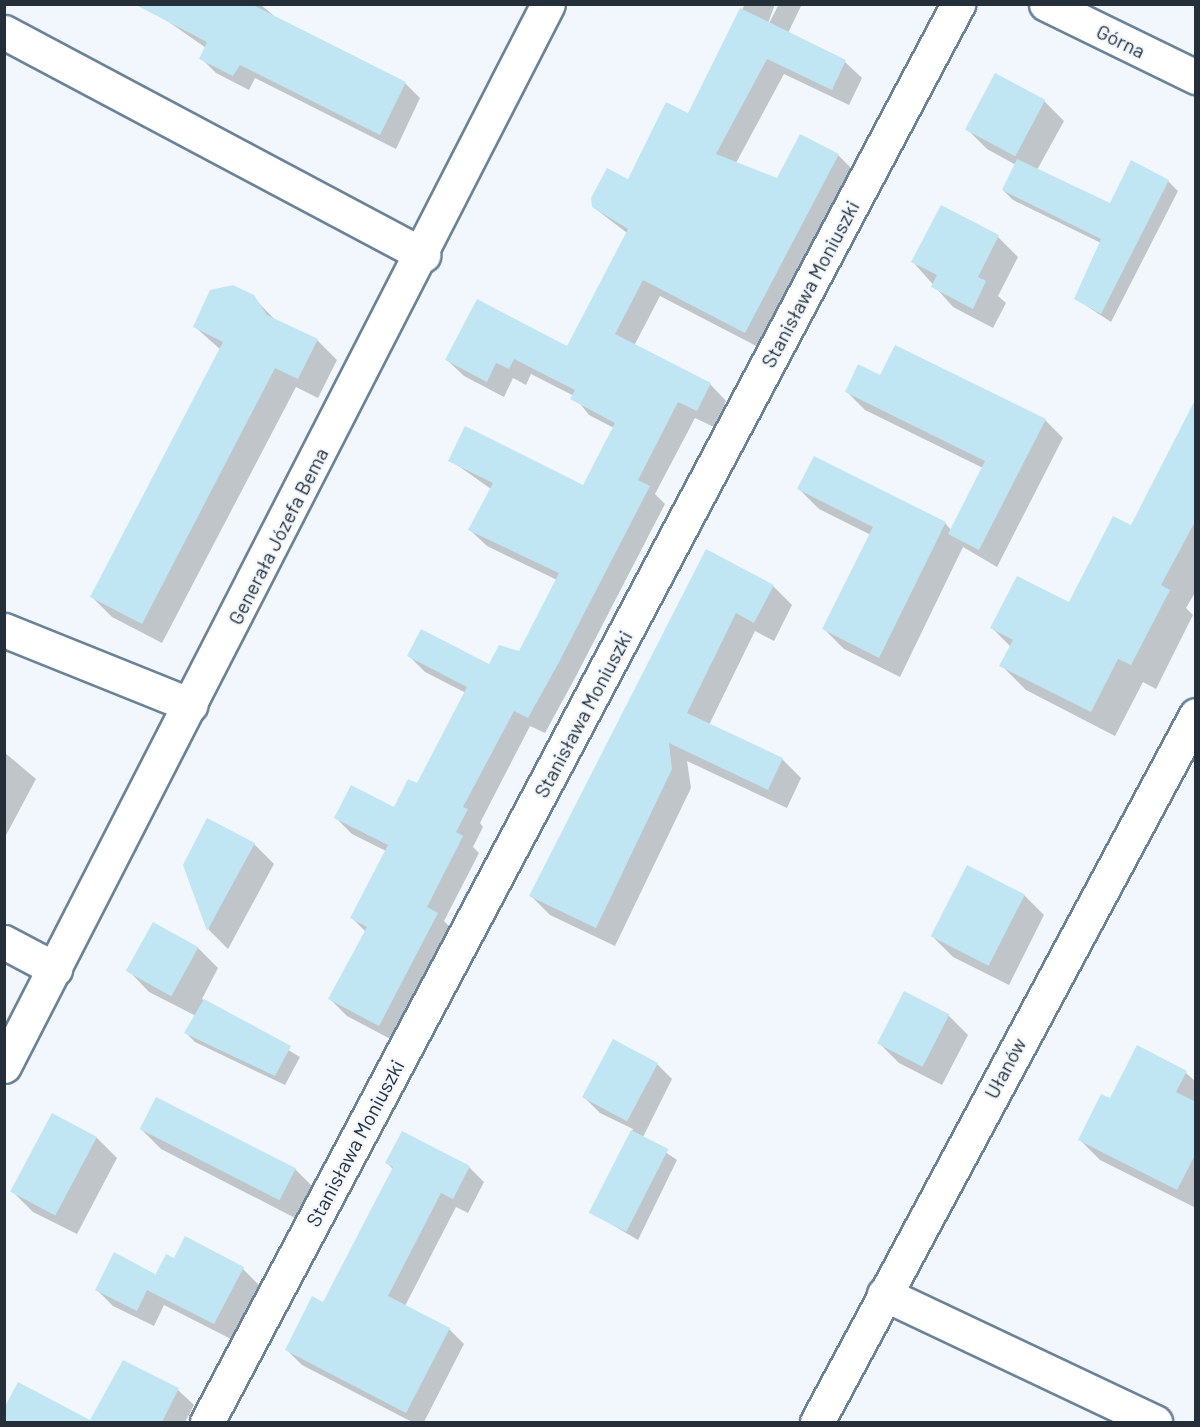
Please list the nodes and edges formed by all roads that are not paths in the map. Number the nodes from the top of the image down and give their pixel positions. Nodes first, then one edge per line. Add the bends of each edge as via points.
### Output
1 (548, 4) edge
2 (958, 4) edge
3 (1046, 4) edge
4 (4, 32) edge
5 (1196, 77) edge
6 (423, 255) junction
7 (4, 630) edge
8 (191, 705) junction
9 (1196, 715) edge
10 (4, 942) edge
11 (55, 969) junction
12 (4, 1066) edge
13 (884, 1294) junction
14 (207, 1422) edge
15 (817, 1422) edge
16 (1155, 1422) edge

1 - 6 street, Generała Józefa Bema
2 - 14 street, Stanisława Moniuszki
3 - 5 street, Górna
4 - 6 street
6 - 8 street, Generała Józefa Bema
7 - 8 street
8 - 11 street, Generała Józefa Bema
9 - 13 street, Ułanów
10 - 11 street
11 - 12 street, Generała Józefa Bema
13 - 15 street, Ułanów
13 - 16 street

